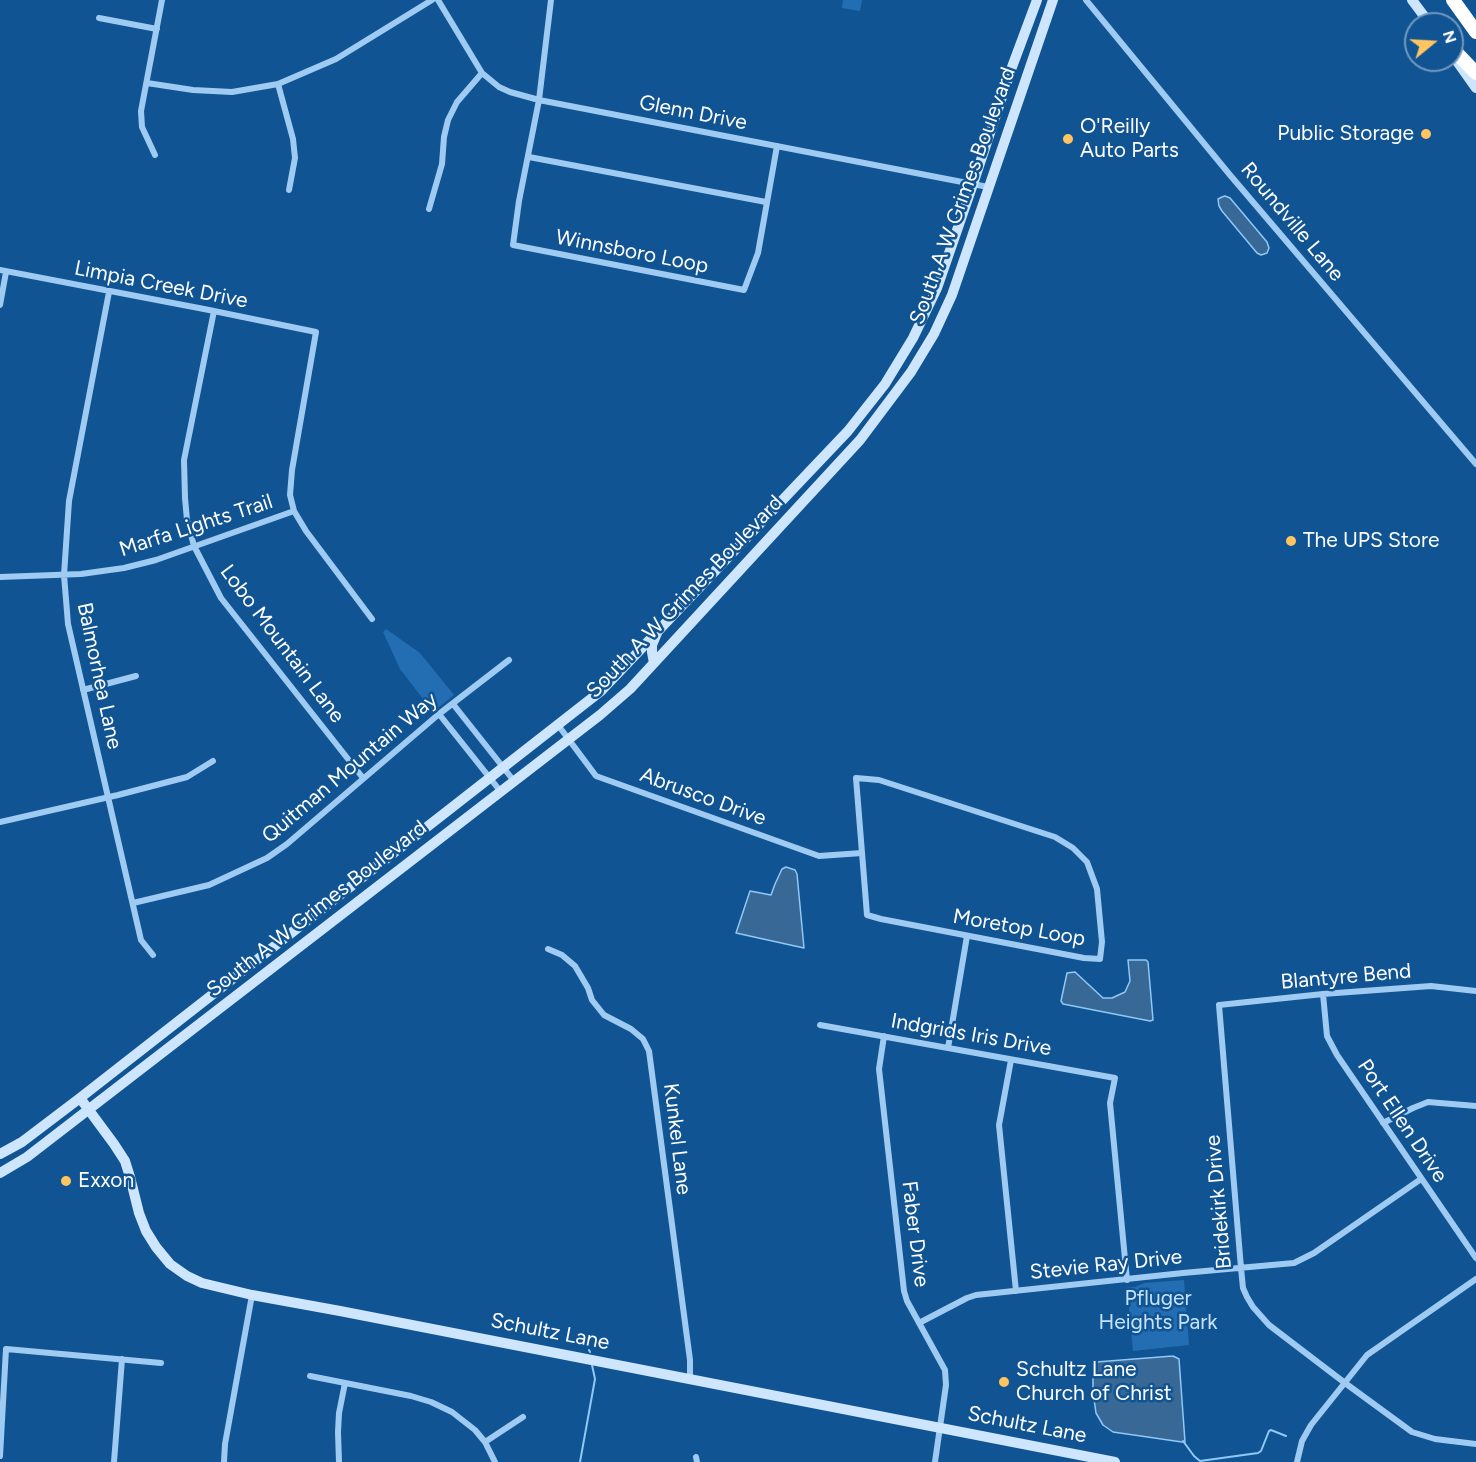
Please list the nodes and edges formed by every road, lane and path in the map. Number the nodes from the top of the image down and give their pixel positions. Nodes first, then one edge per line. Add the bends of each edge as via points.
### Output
1 (162, 0) edge
2 (432, 0) edge
3 (438, 0) edge
4 (551, 0) edge
5 (1037, 0) edge
6 (1053, 0) edge
7 (1086, 0) edge
8 (1453, 0) edge
9 (99, 18) dead end
10 (157, 29) junction
11 (1476, 32) edge
12 (1464, 60) edge
13 (1464, 71) edge
14 (482, 73) junction
15 (1476, 73) edge
16 (147, 83) junction
17 (279, 84) junction
18 (1476, 88) edge
19 (539, 100) junction
20 (777, 146) junction
21 (154, 155) dead end
22 (529, 157) junction
23 (973, 184) junction
24 (988, 187) junction
25 (289, 190) dead end
26 (766, 202) junction
27 (429, 209) dead end
28 (3, 271) edge
29 (109, 292) junction
30 (0, 305) edge
31 (214, 311) junction
32 (885, 384) junction
33 (897, 392) junction
34 (1476, 464) edge
35 (808, 471) junction
36 (821, 483) junction
37 (294, 511) junction
38 (194, 546) junction
39 (64, 575) junction
40 (0, 577) edge
41 (372, 619) dead end
42 (658, 630) junction
43 (509, 660) dead end
44 (654, 663) junction
45 (136, 676) dead end
46 (83, 690) junction
47 (453, 704) junction
48 (440, 714) junction
49 (558, 724) junction
50 (569, 739) junction
51 (213, 761) dead end
52 (504, 767) junction
53 (363, 778) junction
54 (490, 778) junction
55 (514, 781) junction
56 (501, 792) junction
57 (108, 797) junction
58 (0, 822) edge
59 (862, 853) junction
60 (393, 854) junction
61 (403, 867) junction
62 (133, 903) junction
63 (288, 936) junction
64 (967, 936) junction
65 (298, 948) junction
66 (548, 949) dead end
67 (153, 955) dead end
68 (1476, 991) edge
69 (1323, 994) junction
70 (205, 1000) junction
71 (1219, 1005) joint
72 (215, 1012) junction
73 (820, 1025) dead end
74 (884, 1036) junction
75 (948, 1048) junction
76 (1011, 1060) junction
77 (80, 1098) junction
78 (1476, 1106) edge
79 (89, 1110) junction
80 (1383, 1123) junction
81 (0, 1154) edge
82 (0, 1173) edge
83 (1421, 1179) junction
84 (1476, 1258) edge
85 (1241, 1268) junction
86 (1476, 1278) edge
87 (1128, 1280) junction
88 (1016, 1291) junction
89 (252, 1295) junction
90 (919, 1323) junction
91 (123, 1359) junction
92 (161, 1364) dead end
93 (310, 1376) dead end
94 (690, 1379) junction
95 (345, 1383) junction
96 (1345, 1383) junction
97 (522, 1417) dead end
98 (940, 1428) junction
99 (485, 1442) junction
100 (0, 1443) edge
101 (1476, 1443) edge
102 (0, 1456) edge
103 (114, 1462) edge
104 (224, 1462) edge
105 (339, 1462) edge
106 (495, 1462) edge
107 (935, 1462) edge
108 (1115, 1462) edge
109 (1298, 1462) edge

1 - 10 street
2 - 17 street via 336,59
3 - 14 street, Glenn Drive
4 - 19 street, Winnsboro Loop
5 - 23 main road, South A W Grimes Boulevard
6 - 24 main road, South A W Grimes Boulevard
7 - 34 street, Roundville Lane
8 - 11 highway
9 - 10 street
10 - 16 street
12 - 15 highway
13 - 18 main road
14 - 19 street, Glenn Drive via 499,87
14 - 27 street via 447,120 442,164
16 - 17 street via 232,92
16 - 21 street via 142,128
17 - 25 street via 295,158
19 - 20 street, Glenn Drive
19 - 22 street, Winnsboro Loop
20 - 23 street, Glenn Drive
20 - 26 street, Winnsboro Loop
22 - 26 street
22 - 26 street, Winnsboro Loop via 513,245 744,290 758,253
23 - 24 street, Glenn Drive
23 - 32 main road, South A W Grimes Boulevard via 937,288
24 - 33 main road, South A W Grimes Boulevard via 951,296 934,334
28 - 29 street, Limpia Creek Drive
28 - 30 street
29 - 31 street, Limpia Creek Drive
29 - 39 street, Balmorhea Lane via 69,501
31 - 37 street, Limpia Creek Drive via 316,333 292,470 290,495
31 - 38 street, Lobo Mountain Lane via 184,460 184,498
32 - 33 main road
32 - 35 main road, South A W Grimes Boulevard via 848,431
33 - 36 main road, South A W Grimes Boulevard via 861,440
35 - 36 main road
35 - 42 main road, South A W Grimes Boulevard
36 - 44 main road, South A W Grimes Boulevard
37 - 38 street, Marfa Lights Trail
37 - 41 street
38 - 39 street, Marfa Lights Trail via 124,568
38 - 53 street, Lobo Mountain Lane via 221,598
39 - 40 street, Marfa Lights Trail
39 - 46 street, Balmorhea Lane via 68,624
42 - 44 main road via 652,645
42 - 49 main road, South A W Grimes Boulevard via 601,691
43 - 47 street, Quitman Mountain Way
44 - 50 main road, South A W Grimes Boulevard via 630,689
45 - 46 street
46 - 57 street, Balmorhea Lane
47 - 48 street, Quitman Mountain Way
47 - 52 street
48 - 53 street, Quitman Mountain Way
48 - 54 street
49 - 50 street, Abrusco Drive
49 - 52 main road, South A W Grimes Boulevard
50 - 55 main road, South A W Grimes Boulevard
50 - 59 street, Abrusco Drive via 596,776 819,856
51 - 57 street via 188,777
52 - 54 main road, South A W Grimes Boulevard
52 - 55 street
53 - 62 street, Quitman Mountain Way via 267,858 209,885
54 - 56 street
54 - 60 main road, South A W Grimes Boulevard
55 - 56 main road, South A W Grimes Boulevard
56 - 61 main road, South A W Grimes Boulevard
57 - 58 street
57 - 62 street, Balmorhea Lane
59 - 64 street, Moretop Loop via 867,915
59 - 64 street, Moretop Loop via 856,778 879,780 1055,837 1087,862 1097,889 1100,959
60 - 61 main road
60 - 63 main road, South A W Grimes Boulevard
61 - 65 main road, South A W Grimes Boulevard
62 - 67 street, Balmorhea Lane via 141,940
63 - 65 main road
63 - 70 main road, South A W Grimes Boulevard
64 - 75 street
65 - 72 main road, South A W Grimes Boulevard
66 - 94 street, Kunkel Lane via 575,966 604,1015 631,1029 643,1039 649,1052
68 - 69 street, Blantyre Bend via 1431,986
69 - 71 street, Blantyre Bend
69 - 80 street, Port Ellen Drive via 1327,1036
70 - 72 main road
70 - 77 main road, South A W Grimes Boulevard
71 - 85 street, Bridekirk Drive
72 - 79 main road, South A W Grimes Boulevard
73 - 74 street, Indgrids Iris Drive
74 - 75 street, Indgrids Iris Drive
74 - 90 street, Faber Drive via 879,1069 904,1291
75 - 76 street, Indgrids Iris Drive
76 - 87 street, Indgrids Iris Drive via 1115,1078 1110,1103
76 - 88 street via 999,1125
77 - 79 main road, Schultz Lane
77 - 81 main road, South A W Grimes Boulevard
78 - 80 street via 1428,1102
79 - 82 main road, South A W Grimes Boulevard
79 - 89 main road, Schultz Lane via 124,1161 146,1231 170,1264 201,1283
80 - 83 street, Port Ellen Drive
83 - 84 street, Port Ellen Drive
83 - 85 street, Stevie Ray Drive via 1304,1259
85 - 87 street, Stevie Ray Drive
85 - 96 street, Bridekirk Drive via 1247,1297 1269,1325
86 - 96 street via 1367,1355
87 - 88 street, Stevie Ray Drive
88 - 90 street, Stevie Ray Drive via 976,1295
89 - 94 main road, Schultz Lane
89 - 104 street
90 - 98 street, Faber Drive via 945,1370
91 - 92 street
91 - 100 street via 6,1349
91 - 103 street
93 - 95 street
94 - 98 main road, Schultz Lane
95 - 99 street via 431,1402 464,1420
95 - 105 street via 339,1413
96 - 101 street, Bridekirk Drive via 1412,1432 1435,1439
96 - 109 street via 1311,1425
97 - 99 street
98 - 107 street, Faber Drive
98 - 108 main road, Schultz Lane
99 - 106 street
100 - 102 street

